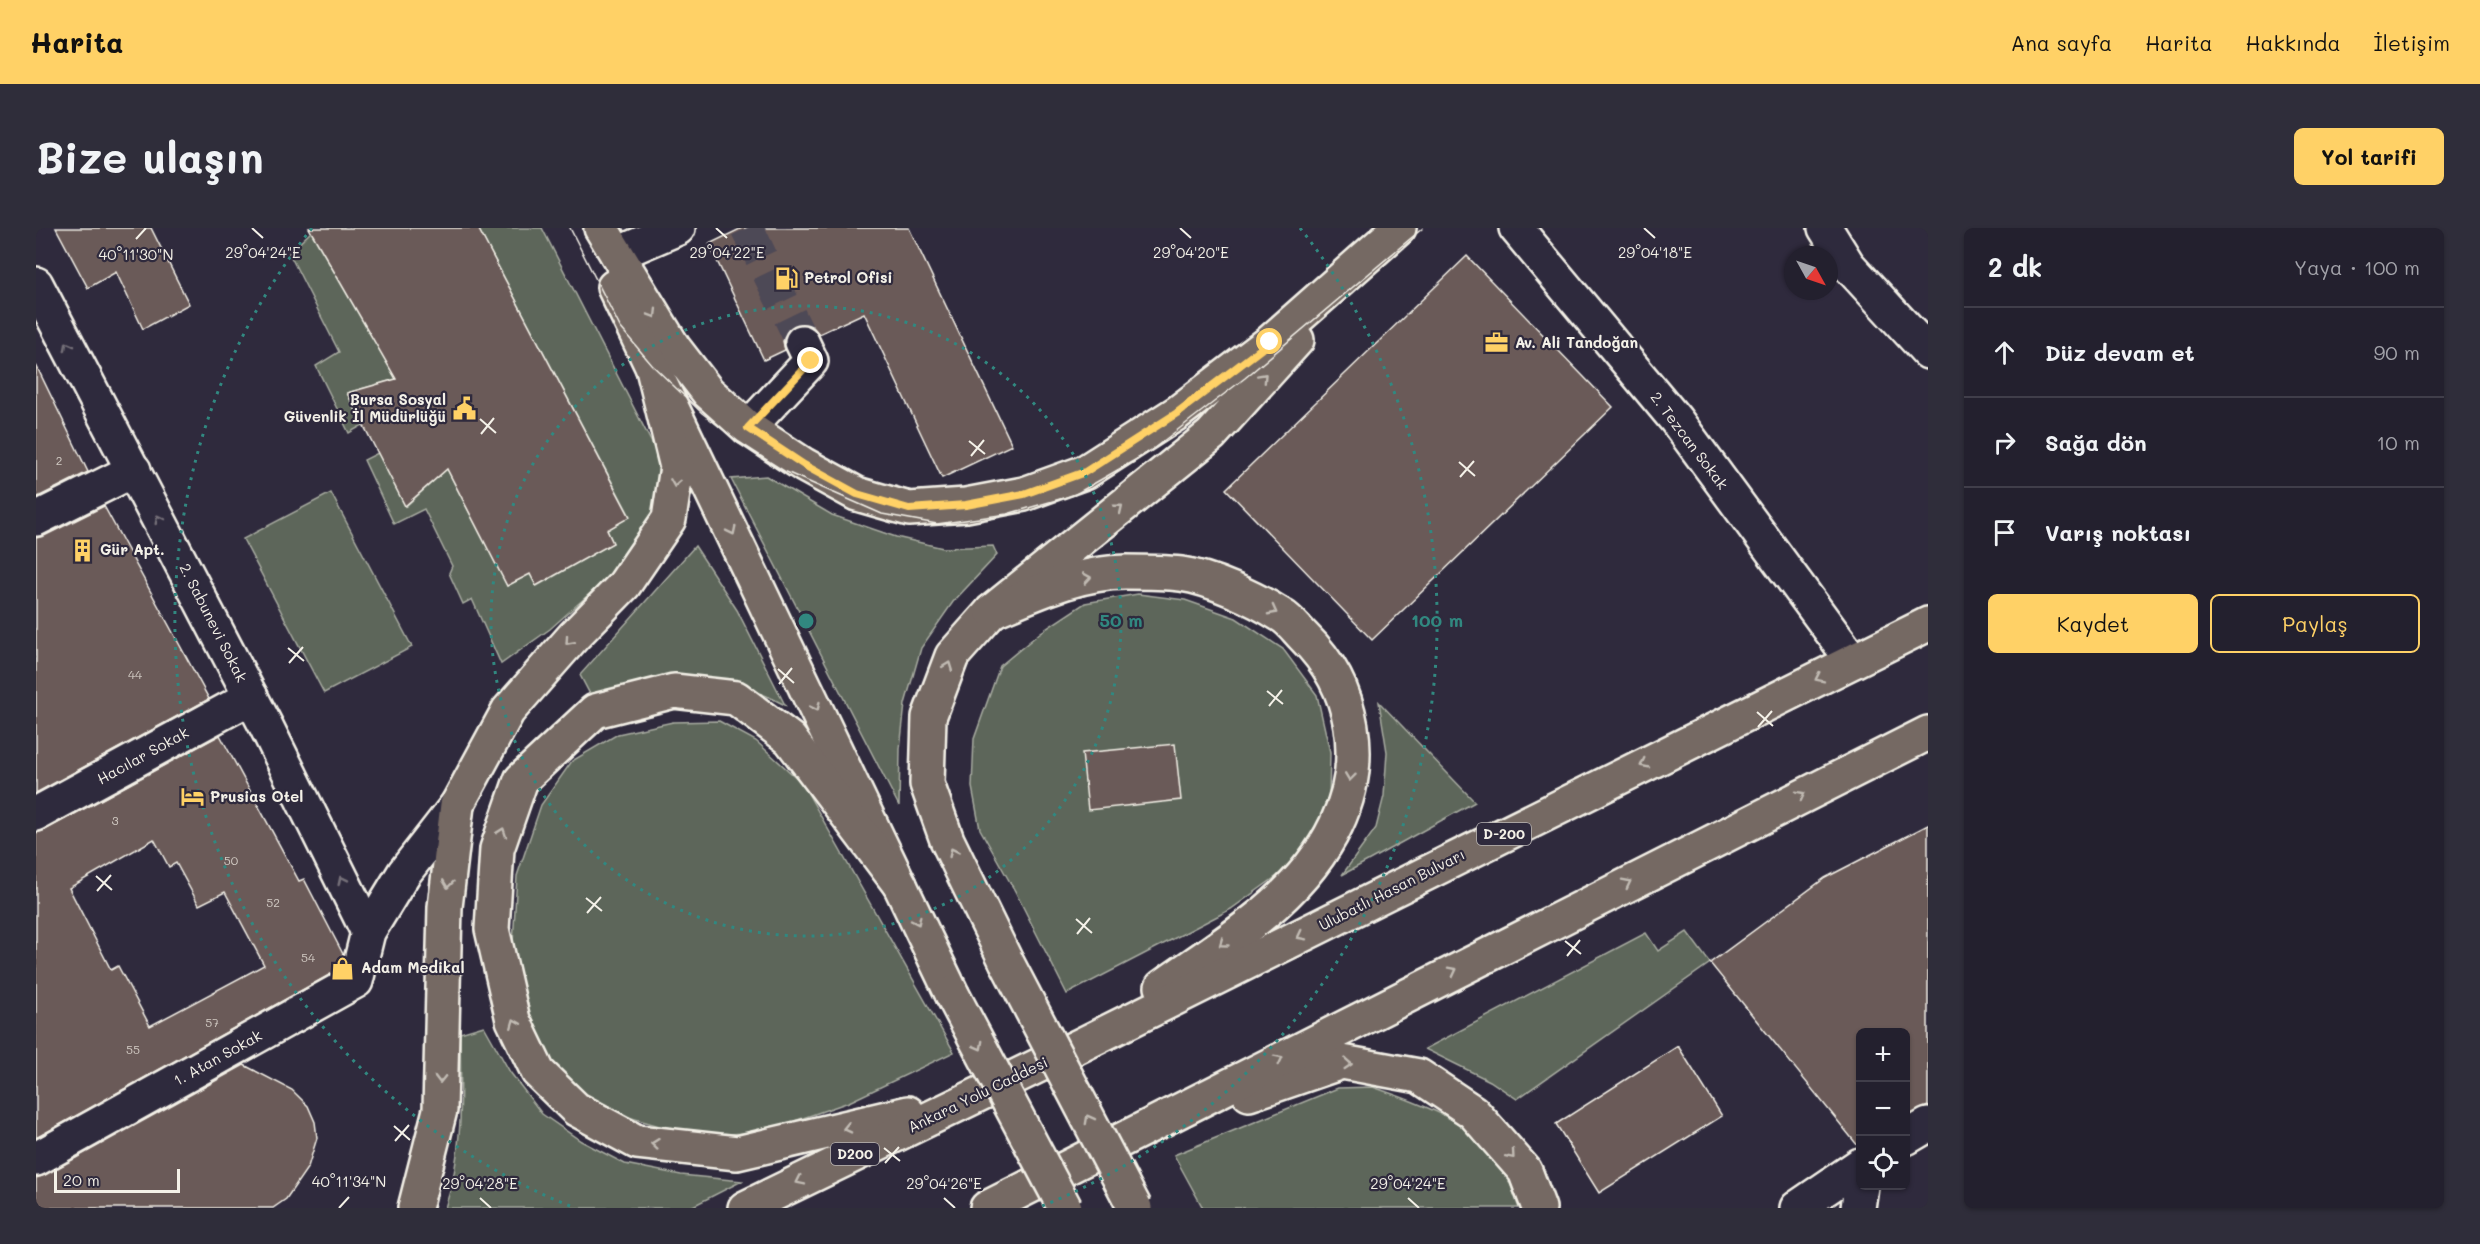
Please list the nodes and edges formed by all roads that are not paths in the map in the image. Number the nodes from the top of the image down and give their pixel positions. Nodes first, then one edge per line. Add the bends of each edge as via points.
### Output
1 (586, 228) edge
2 (678, 228) edge
3 (1399, 228) edge
4 (1516, 228) edge
5 (1825, 228) edge
6 (609, 241) edge
7 (1366, 259) junction
8 (36, 284) edge
9 (802, 342) tunnel mouth
10 (1928, 352) edge
11 (652, 365) junction
12 (748, 428) junction
13 (134, 470) junction
14 (36, 519) edge
15 (992, 611) junction
16 (1928, 624) edge
17 (1853, 661) junction
18 (251, 697) junction
19 (1928, 733) edge
20 (457, 805) junction
21 (36, 814) edge
22 (900, 885) junction
23 (368, 932) junction
24 (1081, 1045) junction
25 (966, 1100) junction
26 (1928, 1125) edge
27 (1133, 1133) junction
28 (1909, 1136) edge
29 (36, 1159) edge
30 (1856, 1168) edge
31 (1860, 1190) edge
32 (1008, 1200) edge
33 (415, 1208) edge
34 (745, 1208) edge
35 (987, 1208) edge
36 (1065, 1208) edge
37 (1135, 1208) edge
38 (1539, 1208) edge
39 (1797, 1208) edge
40 (1857, 1208) edge

1 - 11 main road
2 - 6 street
3 - 7 main road
4 - 17 street, 2. Tezcan Sokak via 1676,420
5 - 10 street via 1848,265
6 -> 12 main road via 674,348 708,392
7 - 12 main road via 1270,342 1177,413 1085,472 1024,494 966,505 909,509 857,494
15 -> 7 main road via 1211,435 1322,314
13 -> 8 street, 2. Sabunevi Sokak
9 - 12 street via 811,361
11 -> 20 main road via 677,467 669,519 624,585 508,711
11 -> 22 main road
13 - 14 street
18 -> 13 street, 2. Sabunevi Sokak
15 -> 24 main road via 1061,582 1124,572 1182,574 1238,592 1283,616 1316,648 1342,689 1353,737 1350,783 1336,825 1313,862 1278,904
37 -> 15 main road, bridge via 946,840 927,784 928,717 952,656
16 - 17 main road, Ulubatlı Hasan Bulvarı / D-200
17 -> 24 main road, Ulubatlı Hasan Bulvarı / D-200
18 - 21 street, Hacılar Sokak
23 -> 18 street, 2. Sabunevi Sokak
27 -> 19 main road
20 - 23 street, 1. Atan Sokak via 405,873
20 -> 33 main road via 445,907 440,1110
25 -> 22 main road via 737,1153 637,1142 576,1109 538,1072 513,1020 492,929 497,849 521,780 595,711 674,691 736,698 790,739
22 -> 36 main road, bridge via 952,994
23 - 29 street, 1. Atan Sokak via 356,981
24 - 25 main road, Ankara Yolu Caddesi / D200
25 -> 34 main road, Ankara Yolu Caddesi / D200
26 - 28 street
27 - 32 main road
27 -> 38 main road via 1342,1062 1419,1076 1473,1112 1525,1171
30 - 39 street
31 - 40 street
32 - 35 main road

